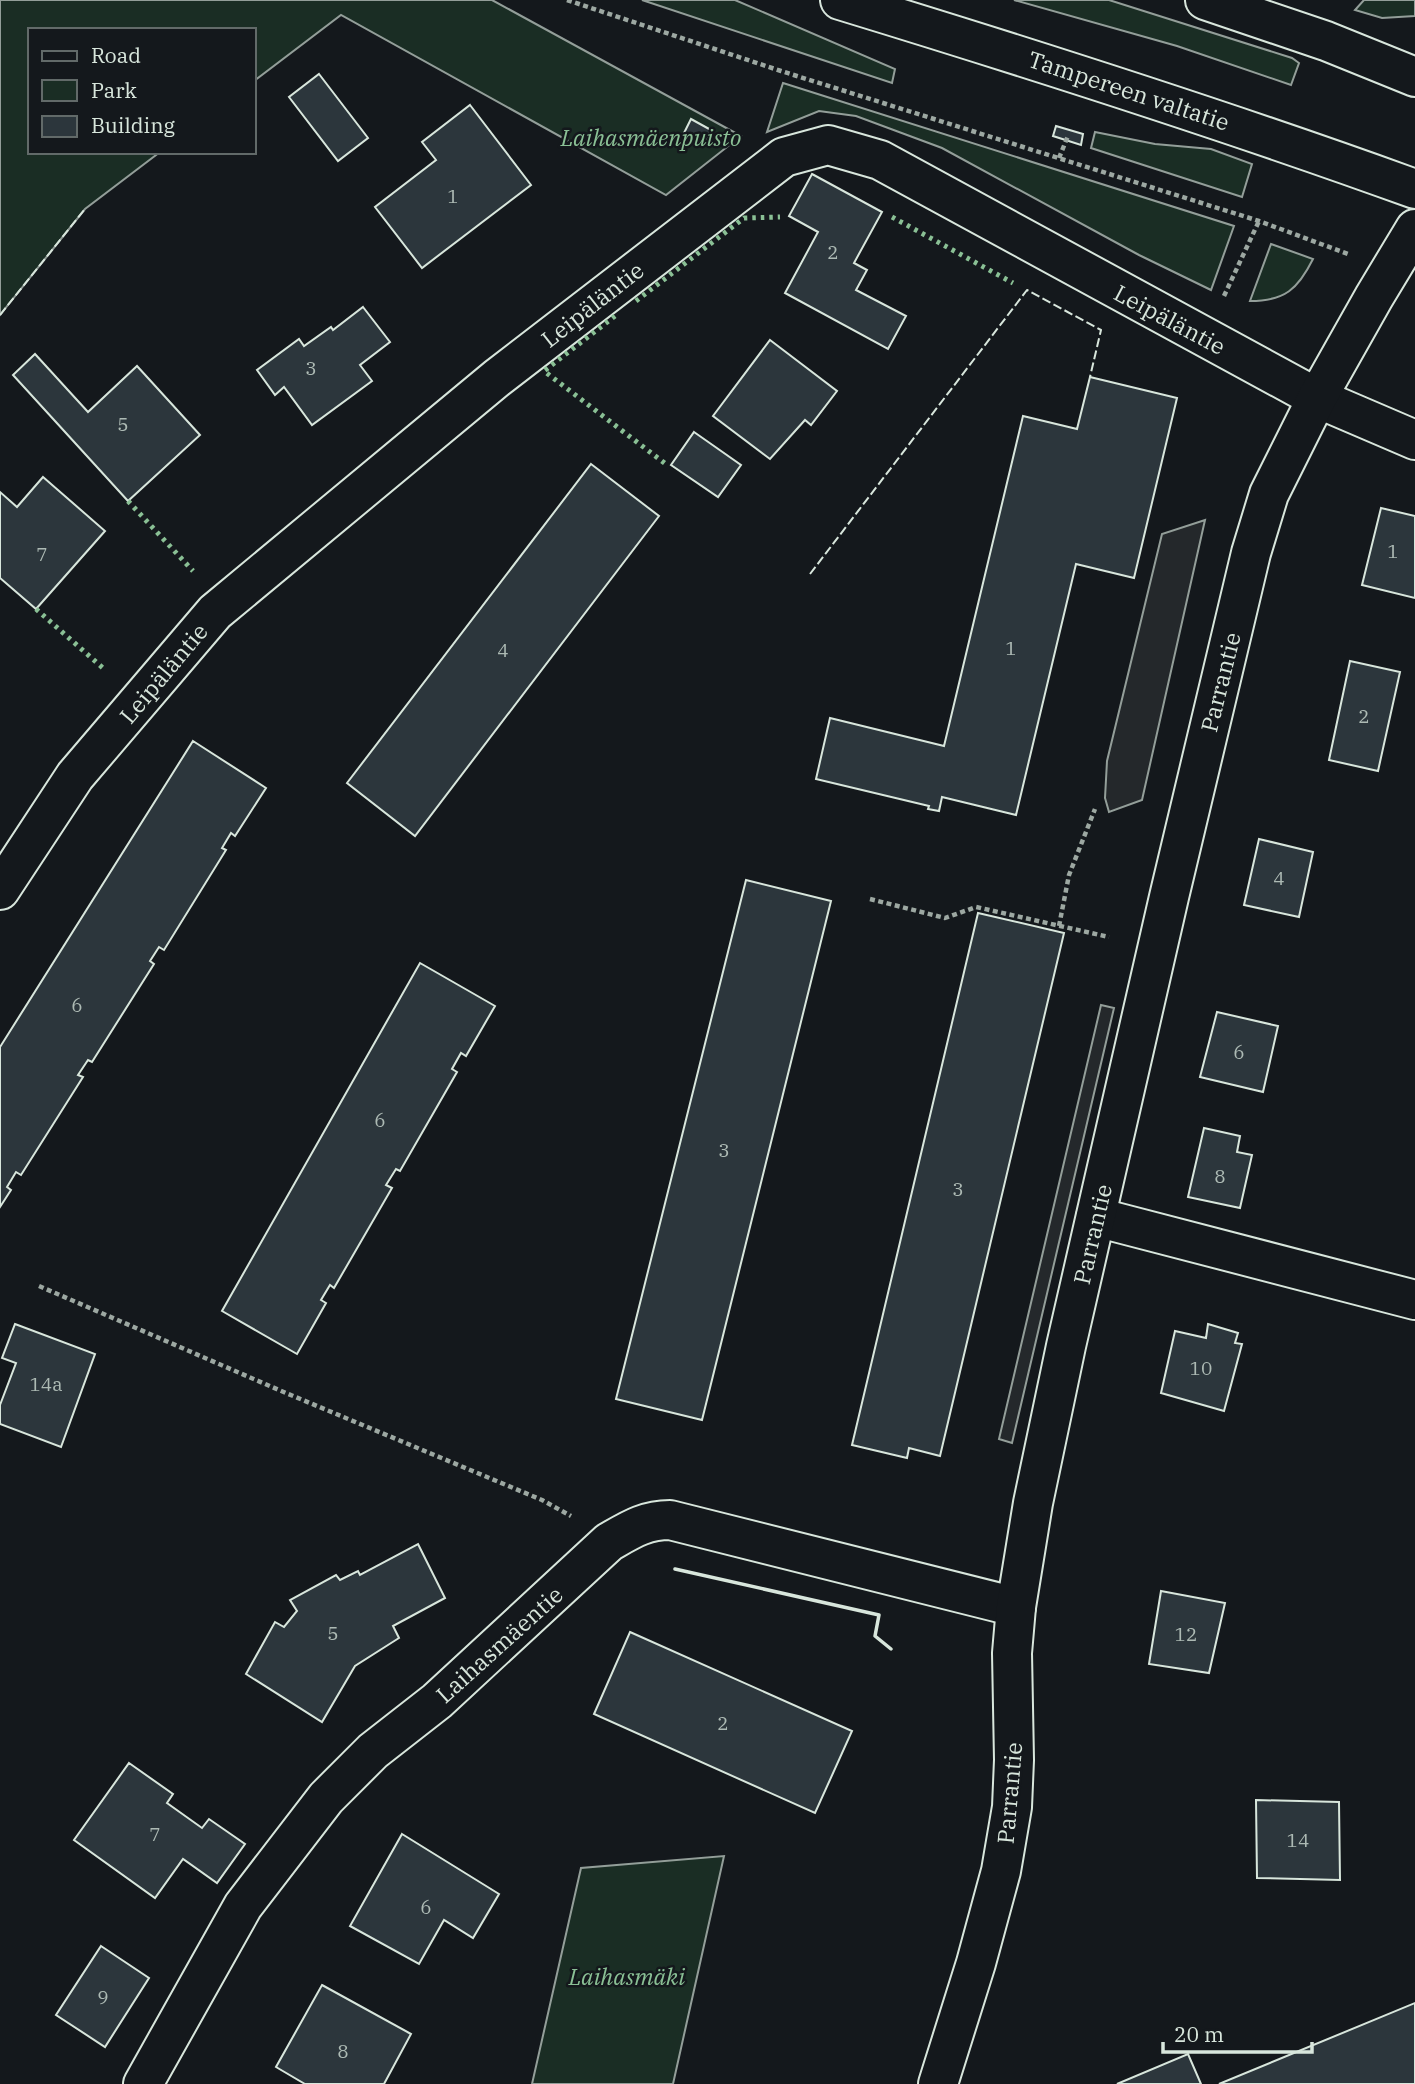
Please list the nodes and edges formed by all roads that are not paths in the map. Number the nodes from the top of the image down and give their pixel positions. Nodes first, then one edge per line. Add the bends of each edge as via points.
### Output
1 (839, 0) edge
2 (1205, 0) edge
3 (1415, 76) edge
4 (1415, 189) edge
5 (1415, 229) edge
6 (1317, 398) junction
7 (1415, 440) edge
8 (0, 890) edge
9 (1096, 1217) junction
10 (1415, 1300) edge
11 (1016, 1607) junction
12 (143, 2084) edge
13 (938, 2084) edge

1 - 4 main road, Tampereen valtatie via 1115,85
2 - 3 main road
5 - 6 main road, Parrantie
6 - 7 main road, Leipäläntie
6 - 8 main road, Leipäläntie via 880,160 828,145 784,157 497,378 215,612 75,776
6 - 9 main road, Parrantie via 1269,494 1251,554
9 - 10 main road
9 - 11 main road, Parrantie via 1033,1503
11 - 12 main road, Laihasmäentie via 670,1520 653,1520 630,1530 609,1542 326,1798 243,1906
11 - 13 main road, Parrantie via 1012,1807 1001,1871

